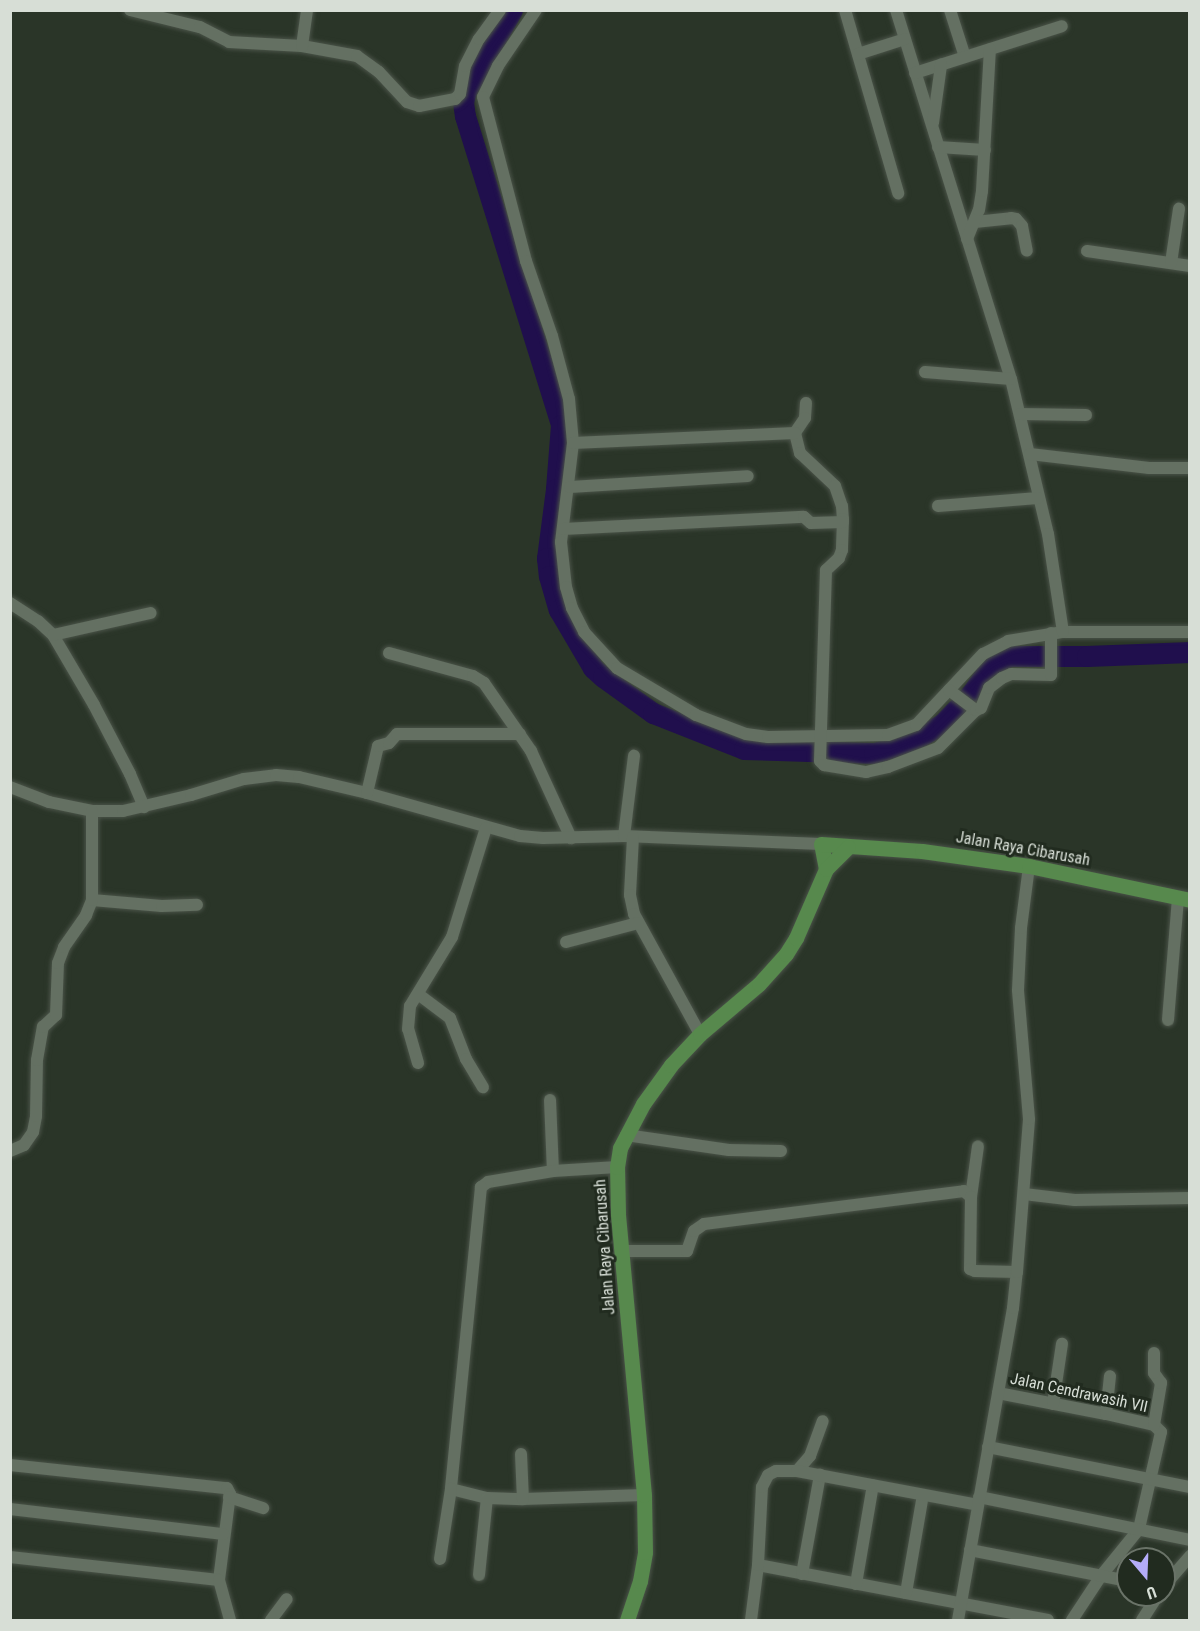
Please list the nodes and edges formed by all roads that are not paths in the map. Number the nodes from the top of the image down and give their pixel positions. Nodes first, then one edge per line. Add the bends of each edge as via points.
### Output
1 (130, 10) edge
2 (307, 10) edge
3 (500, 10) edge
4 (536, 10) edge
5 (845, 10) edge
6 (896, 10) edge
7 (952, 11) edge
8 (1062, 26) dead end
9 (905, 39) junction
10 (302, 46) junction
11 (990, 49) junction
12 (858, 54) junction
13 (965, 57) junction
14 (940, 65) junction
15 (915, 73) junction
16 (932, 127) junction
17 (938, 147) junction
18 (985, 150) junction
19 (898, 194) dead end
20 (1179, 209) dead end
21 (975, 222) junction
22 (967, 239) junction
23 (1027, 251) dead end
24 (1087, 251) dead end
25 (1171, 263) junction
26 (1190, 266) edge
27 (926, 372) dead end
28 (1011, 379) junction
29 (806, 403) dead end
30 (1020, 414) junction
31 (1086, 415) dead end
32 (795, 433) junction
33 (573, 443) junction
34 (1030, 454) junction
35 (1190, 468) edge
36 (748, 476) dead end
37 (570, 487) junction
38 (1038, 498) junction
39 (938, 506) dead end
40 (843, 522) junction
41 (563, 529) junction
42 (10, 603) edge
43 (151, 613) dead end
44 (1057, 632) junction
45 (1190, 632) edge
46 (54, 635) junction
47 (389, 653) dead end
48 (952, 693) junction
49 (975, 709) junction
50 (520, 734) junction
51 (820, 746) junction
52 (634, 756) dead end
53 (10, 787) edge
54 (367, 793) junction
55 (144, 807) junction
56 (92, 812) junction
57 (486, 828) junction
58 (628, 836) junction
59 (571, 838) junction
60 (821, 844) junction
61 (848, 847) junction
62 (1029, 866) junction
63 (826, 869) junction
64 (1184, 899) edge
65 (92, 900) junction
66 (197, 905) dead end
67 (638, 923) junction
68 (566, 942) dead end
69 (418, 994) junction
70 (1168, 1020) dead end
71 (700, 1034) junction
72 (418, 1063) dead end
73 (483, 1087) dead end
74 (550, 1100) dead end
75 (626, 1135) junction
76 (978, 1146) dead end
77 (10, 1151) edge
78 (782, 1151) dead end
79 (617, 1167) junction
80 (554, 1171) junction
81 (1024, 1194) junction
82 (971, 1197) junction
83 (1190, 1198) edge
84 (621, 1251) junction
85 (1017, 1272) junction
86 (1062, 1344) dead end
87 (1154, 1353) dead end
88 (1110, 1376) dead end
89 (998, 1393) junction
90 (1053, 1404) junction
91 (1106, 1414) junction
92 (823, 1421) dead end
93 (1154, 1425) junction
94 (988, 1447) junction
95 (521, 1454) dead end
96 (10, 1465) edge
97 (797, 1471) junction
98 (820, 1474) junction
99 (1152, 1478) junction
100 (873, 1485) junction
101 (1190, 1487) edge
102 (451, 1489) junction
103 (644, 1495) junction
104 (922, 1495) junction
105 (229, 1497) junction
106 (487, 1498) junction
107 (523, 1499) junction
108 (979, 1501) junction
109 (263, 1508) dead end
110 (10, 1509) edge
111 (1139, 1529) junction
112 (224, 1534) junction
113 (1190, 1540) edge
114 (970, 1550) junction
115 (1190, 1556) edge
116 (10, 1557) edge
117 (440, 1559) dead end
118 (758, 1565) junction
119 (1176, 1572) edge
120 (802, 1574) junction
121 (479, 1575) dead end
122 (1101, 1576) junction
123 (1116, 1579) edge
124 (219, 1580) junction
125 (856, 1584) junction
126 (906, 1593) junction
127 (287, 1599) dead end
128 (961, 1604) junction
129 (1150, 1607) edge
130 (230, 1620) edge
131 (271, 1620) edge
132 (627, 1620) edge
133 (751, 1620) edge
134 (958, 1620) edge
135 (1048, 1620) edge
136 (1072, 1620) edge
137 (1142, 1620) edge

1 - 10 street via 200,27 229,42
2 - 10 street
3 - 10 street via 465,66 460,94 430,106 406,102 379,72 357,56
4 - 33 street via 498,66 483,97 526,261 563,371 573,421
5 - 12 street
6 - 9 street
7 - 13 street
8 - 11 street
9 - 12 street
9 - 15 street
11 - 13 street
11 - 18 street
12 - 19 street
13 - 14 street
14 - 15 street
14 - 16 street
15 - 16 street
16 - 17 street
17 - 18 street
17 - 22 street
18 - 21 street
20 - 25 street
21 - 22 street
21 - 23 street via 1017,219
22 - 28 street
24 - 25 street
25 - 26 street
27 - 28 street
28 - 30 street
29 - 32 street via 805,418
30 - 31 street
30 - 34 street
32 - 33 street
32 - 40 street via 800,453 835,486
33 - 37 street
34 - 35 street via 1149,468
34 - 38 street
36 - 37 street
37 - 41 street
38 - 39 street
38 - 44 street via 1048,534
40 - 41 street via 811,523 804,517
40 - 51 street via 842,550 826,570
41 - 51 street via 562,566 572,608 591,640 617,668 721,726
42 - 46 street
43 - 46 street
44 - 45 street
44 - 48 street via 1023,637 994,647 983,654
44 - 49 street via 1051,675 1011,674 1002,678 989,688 981,708
46 - 55 street
47 - 50 street via 473,676 494,696
48 - 49 street
48 - 51 street via 903,731
49 - 51 street via 938,748 888,767 858,771 824,765
50 - 54 street via 397,734 389,743 378,746
50 - 59 street via 544,775
52 - 58 street
53 - 56 street
54 - 55 street via 276,775 244,779
54 - 57 street
55 - 56 street
56 - 65 street
57 - 59 street via 520,836
57 - 69 street via 452,937
58 - 59 street
58 - 60 street
58 - 67 street via 630,895
60 - 61 main road, Jalan Raya Cibarusah
60 - 63 main road
61 - 62 main road, Jalan Raya Cibarusah via 922,851
61 - 63 main road, Jalan Raya Cibarusah
62 - 64 main road, Jalan Raya Cibarusah
62 - 81 street via 1018,990 1029,1119
63 - 71 main road, Jalan Raya Cibarusah via 786,954 747,995
64 - 70 street
65 - 66 street
65 - 77 street via 58,963 56,1015 43,1027 37,1060 33,1132 24,1145
67 - 68 street
67 - 71 street
69 - 72 street via 408,1018
69 - 73 street via 450,1018 466,1059
71 - 75 main road, Jalan Raya Cibarusah via 654,1087
74 - 80 street
75 - 78 street via 729,1150
75 - 79 main road, Jalan Raya Cibarusah
76 - 82 street
79 - 80 street
79 - 84 main road, Jalan Raya Cibarusah
80 - 102 street via 488,1182 481,1187
81 - 83 street via 1075,1200
81 - 85 street
82 - 84 street via 964,1191 704,1224 694,1231 687,1251
82 - 85 street via 970,1269
84 - 103 main road, Jalan Raya Cibarusah
85 - 89 street
86 - 90 street
87 - 93 street via 1154,1373 1161,1383
88 - 91 street
89 - 90 street, Jalan Cendrawasih VII
89 - 94 street
90 - 91 street, Jalan Cendrawasih VII
91 - 93 street, Jalan Cendrawasih VII
92 - 97 street via 810,1456
93 - 99 street via 1162,1433
94 - 99 street
94 - 108 street
95 - 107 street
96 - 105 street via 224,1487
97 - 98 street
97 - 118 street via 776,1471 768,1475 762,1487
98 - 100 street
98 - 120 street
99 - 101 street
99 - 111 street
100 - 104 street
100 - 125 street
102 - 106 street
102 - 117 street
103 - 107 street
103 - 132 main road, Jalan Raya Cibarusah via 645,1552
104 - 108 street
104 - 126 street
105 - 109 street
105 - 112 street
106 - 107 street
106 - 121 street
108 - 111 street
108 - 114 street
110 - 112 street
111 - 113 street
111 - 122 street
112 - 124 street
114 - 122 street
114 - 128 street
115 - 119 street
116 - 124 street
118 - 120 street
118 - 133 street
120 - 125 street
122 - 123 street
122 - 136 street
124 - 130 street
125 - 126 street
126 - 128 street
127 - 131 street
128 - 134 street
128 - 135 street
129 - 137 street

